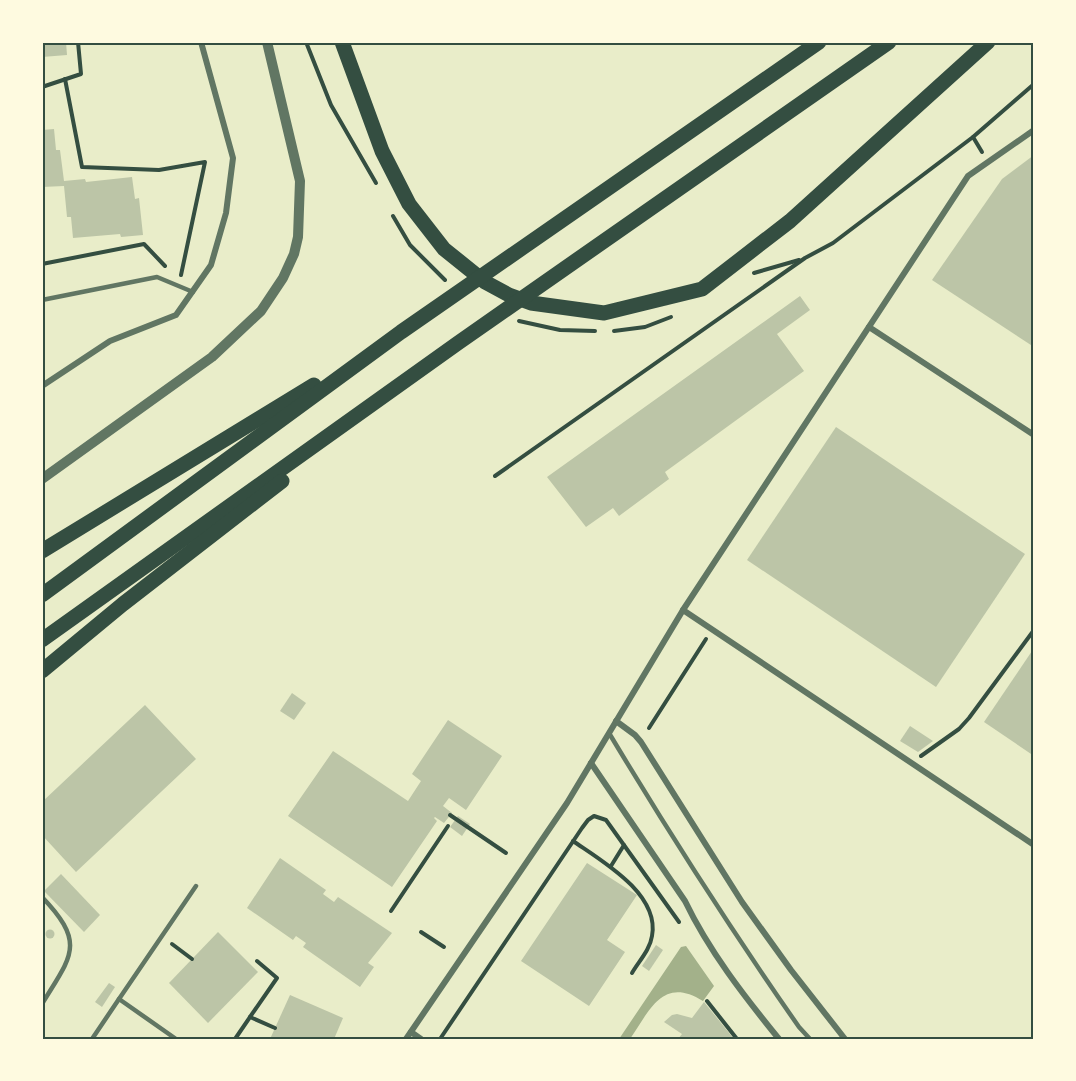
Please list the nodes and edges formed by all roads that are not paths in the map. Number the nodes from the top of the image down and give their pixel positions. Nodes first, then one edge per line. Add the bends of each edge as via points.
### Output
1 (201, 42) edge
2 (267, 42) edge
3 (342, 42) edge
4 (819, 42) edge
5 (889, 42) edge
6 (988, 42) edge
7 (1034, 130) edge
8 (193, 292) junction
9 (42, 300) edge
10 (869, 327) junction
11 (401, 332) junction
12 (458, 344) junction
13 (42, 386) edge
14 (1034, 435) edge
15 (42, 479) edge
16 (42, 551) edge
17 (42, 595) edge
18 (683, 610) junction
19 (42, 640) edge
20 (42, 671) edge
21 (616, 721) junction
22 (609, 733) junction
23 (591, 764) junction
24 (1034, 845) edge
25 (196, 886) dead end
26 (42, 897) edge
27 (119, 999) junction
28 (42, 1004) edge
29 (411, 1032) junction
30 (92, 1039) edge
31 (176, 1039) edge
32 (406, 1039) edge
33 (421, 1039) edge
34 (779, 1039) edge
35 (810, 1039) edge
36 (845, 1039) edge

1 - 8 street via 233,158 226,213 211,265
2 - 15 street via 300,181 298,237 283,278 261,311 212,357
3 - 6 highway via 382,151 409,204 444,249 485,282 509,295 531,303 604,313 702,289 790,222
4 - 11 highway
5 - 12 highway
7 - 10 street via 968,176
8 - 9 lane via 158,277
8 - 13 street via 176,315 110,341
10 - 14 street
10 - 18 street
11 - 16 highway
11 - 17 highway
12 - 19 highway
12 - 20 highway
18 - 21 street
18 - 24 street
21 - 22 street
21 - 36 street via 641,742 742,902
22 - 23 street
22 - 35 lane via 736,938
23 - 29 street
23 - 34 street via 685,901 695,923 738,987
25 - 27 lane
26 - 28 lane via 64,924 71,942 70,958
27 - 30 lane
27 - 31 lane
29 - 32 street
29 - 33 street

